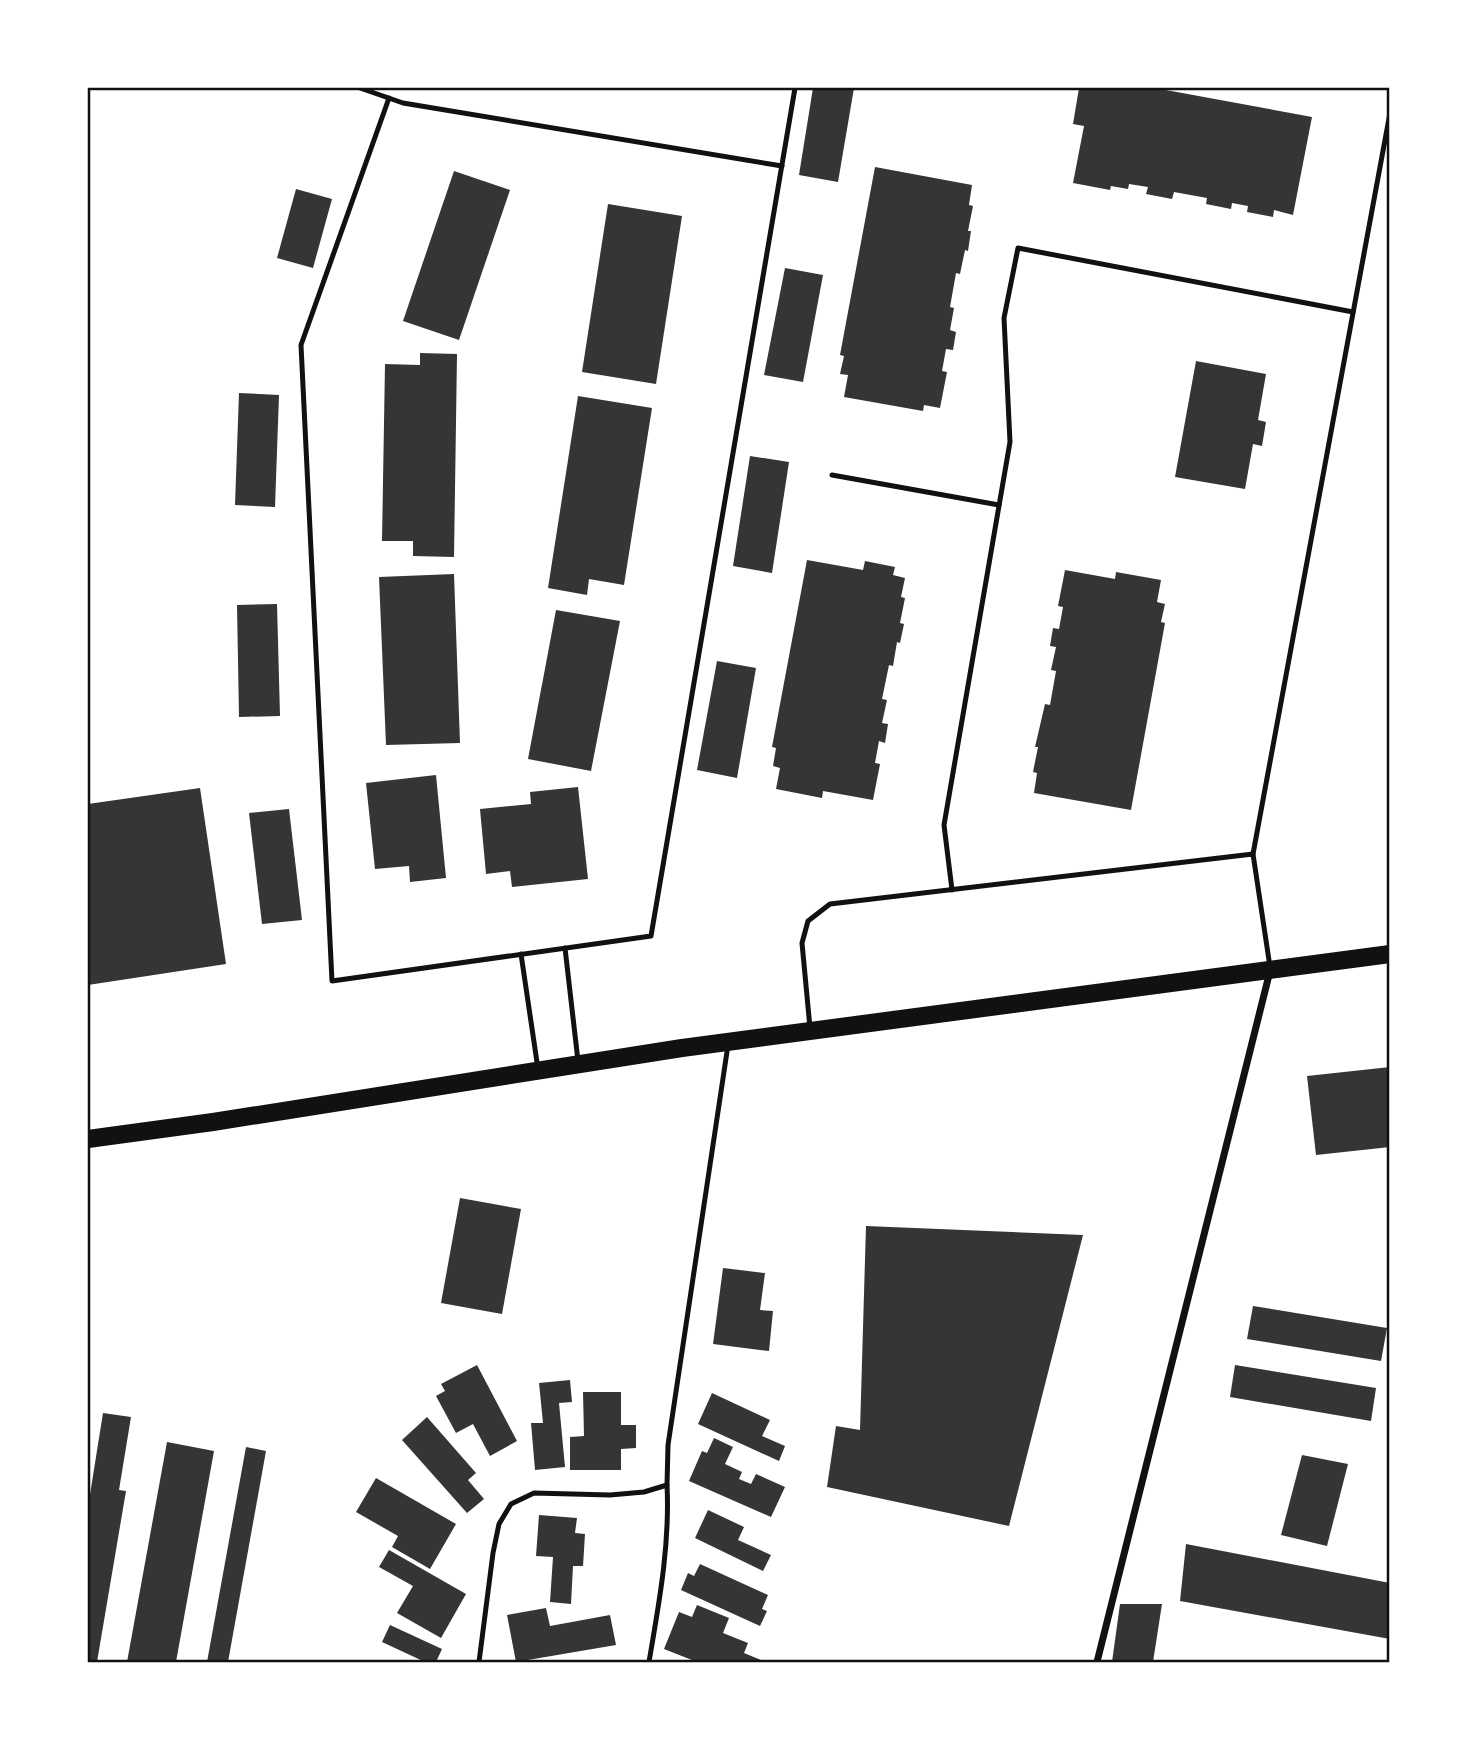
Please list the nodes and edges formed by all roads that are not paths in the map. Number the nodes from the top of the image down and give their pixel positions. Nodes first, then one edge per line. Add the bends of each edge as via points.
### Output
1 (360, 88) edge
2 (795, 88) edge
3 (389, 98) junction
4 (1390, 113) edge
5 (782, 166) junction
6 (1353, 312) junction
7 (832, 475) dead end
8 (999, 505) junction
9 (1253, 854) junction
10 (953, 890) junction
11 (565, 948) junction
12 (521, 954) junction
13 (1390, 954) edge
14 (1270, 971) junction
15 (810, 1031) junction
16 (728, 1042) junction
17 (578, 1064) junction
18 (539, 1071) junction
19 (88, 1139) edge
20 (667, 1485) junction
21 (480, 1662) edge
22 (649, 1662) edge
23 (1097, 1662) edge

1 - 3 lane
2 - 5 lane
3 - 5 lane
3 - 12 lane via 301,345 332,981
4 - 6 lane
5 - 11 lane via 651,936
6 - 8 lane via 1018,248 1004,318 1010,442
6 - 9 lane
7 - 8 lane
8 - 10 lane via 944,825
9 - 10 lane
9 - 14 lane
10 - 15 lane via 830,904 808,921 802,943
11 - 12 lane
11 - 17 lane
12 - 18 lane
13 - 14 main road
14 - 15 main road
14 - 23 street
15 - 16 main road
16 - 17 main road
16 - 20 lane via 668,1445
17 - 18 main road
18 - 19 main road
20 - 21 lane via 610,1495 534,1493 511,1504 499,1524 493,1553
20 - 22 lane via 666,1558

